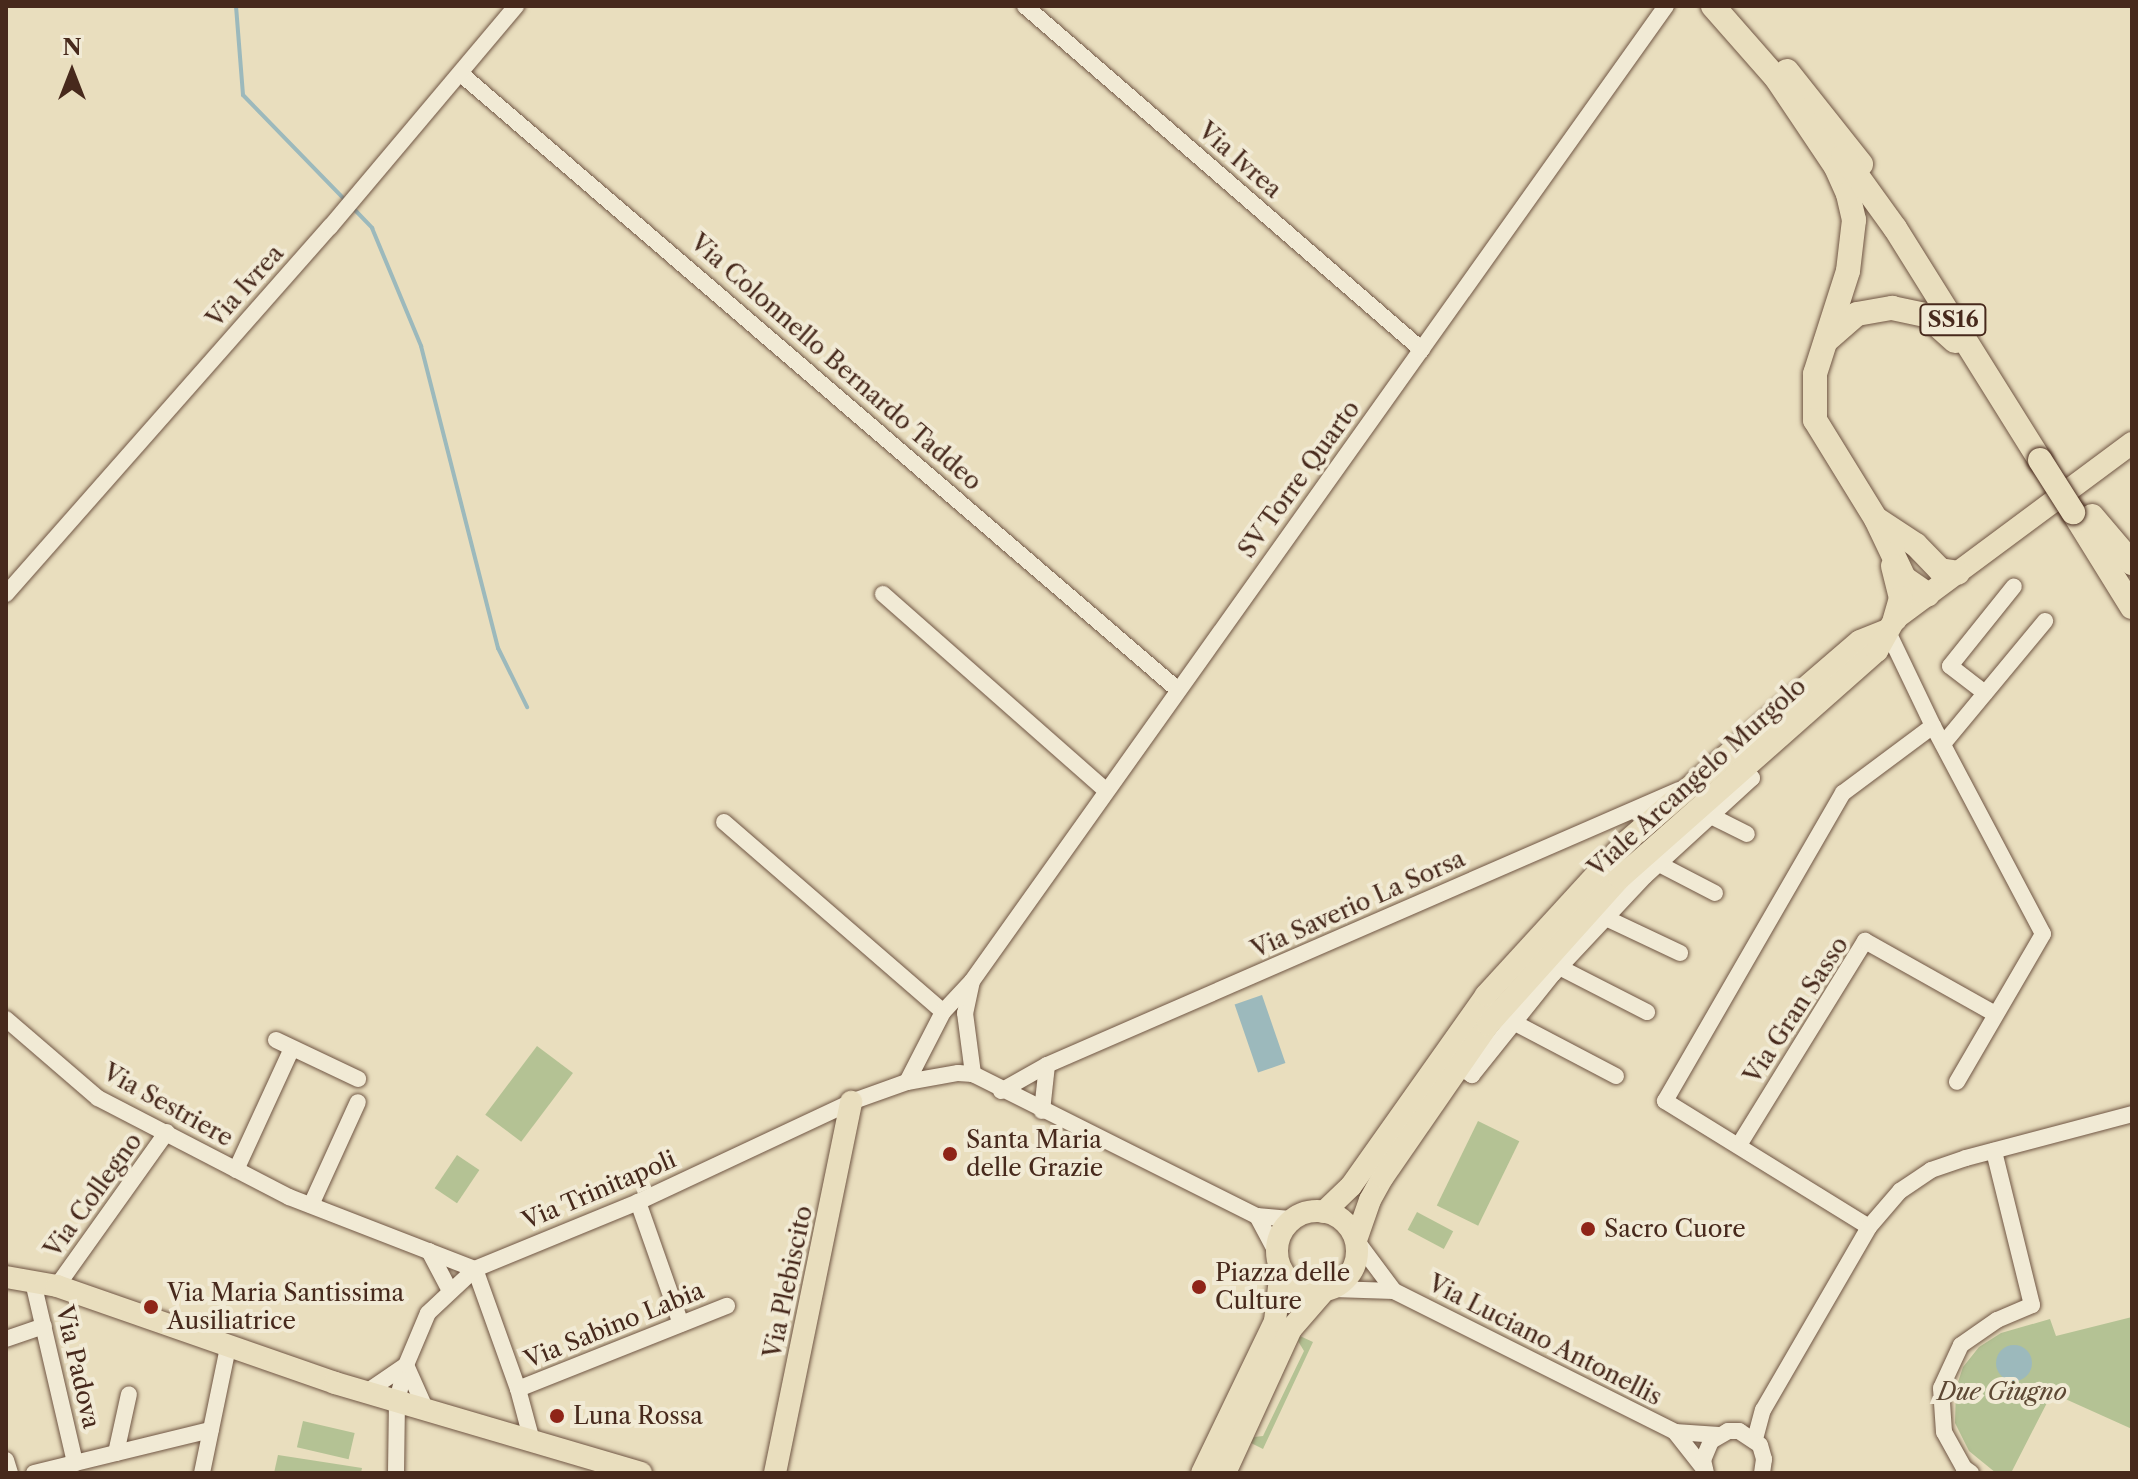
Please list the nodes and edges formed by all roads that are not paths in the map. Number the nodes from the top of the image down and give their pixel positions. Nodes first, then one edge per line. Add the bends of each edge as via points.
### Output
1 (516, 6) edge
2 (1025, 6) edge
3 (1666, 6) edge
4 (1721, 8) edge
5 (461, 74) junction
6 (1842, 156) junction
7 (1861, 185) junction
8 (1422, 350) junction
9 (1820, 350) junction
10 (2132, 443) edge
11 (2045, 454) junction
12 (2083, 510) junction
13 (1876, 519) junction
14 (1924, 555) junction
15 (2132, 563) edge
16 (1958, 573) junction
17 (2132, 580) edge
18 (2014, 586) dead end
19 (6, 594) edge
20 (883, 594) dead end
21 (1928, 595) junction
22 (2132, 607) edge
23 (2045, 621) dead end
24 (1891, 624) junction
25 (1177, 689) junction
26 (1985, 693) junction
27 (1933, 726) junction
28 (1943, 744) junction
29 (1742, 768) junction
30 (1687, 786) junction
31 (1105, 790) junction
32 (1711, 816) junction
33 (724, 822) dead end
34 (1747, 834) dead end
35 (1659, 864) junction
36 (1715, 893) dead end
37 (1606, 918) junction
38 (1680, 953) dead end
39 (1559, 967) junction
40 (972, 981) junction
41 (943, 1012) junction
42 (1647, 1012) dead end
43 (1995, 1014) junction
44 (6, 1019) edge
45 (1515, 1023) junction
46 (276, 1040) dead end
47 (292, 1048) junction
48 (1047, 1065) junction
49 (1459, 1066) junction
50 (973, 1074) junction
51 (1616, 1076) dead end
52 (358, 1079) dead end
53 (907, 1082) junction
54 (1957, 1082) dead end
55 (1001, 1091) junction
56 (358, 1102) dead end
57 (851, 1102) junction
58 (1042, 1111) junction
59 (2132, 1114) edge
60 (167, 1132) junction
61 (1739, 1145) junction
62 (1994, 1151) junction
63 (236, 1170) junction
64 (638, 1202) junction
65 (311, 1205) junction
66 (1324, 1212) junction
67 (1257, 1216) junction
68 (1293, 1219) junction
69 (1869, 1227) junction
70 (1356, 1240) junction
71 (429, 1251) junction
72 (1279, 1260) junction
73 (475, 1269) junction
74 (6, 1277) edge
75 (33, 1282) junction
76 (57, 1286) junction
77 (449, 1289) junction
78 (1328, 1290) junction
79 (1394, 1291) junction
80 (727, 1306) dead end
81 (681, 1324) junction
82 (44, 1326) junction
83 (6, 1339) edge
84 (228, 1347) junction
85 (406, 1365) junction
86 (518, 1389) junction
87 (365, 1393) junction
88 (129, 1394) dead end
89 (397, 1401) junction
90 (426, 1410) junction
91 (1763, 1410) junction
92 (211, 1430) junction
93 (1739, 1431) junction
94 (1675, 1432) junction
95 (1719, 1435) junction
96 (1755, 1439) junction
97 (532, 1441) junction
98 (116, 1453) junction
99 (6, 1460) edge
100 (75, 1463) junction
101 (1763, 1466) edge
102 (1705, 1471) edge
103 (41, 1472) edge
104 (10, 1473) edge
105 (202, 1473) edge
106 (396, 1473) edge
107 (641, 1473) edge
108 (775, 1473) edge
109 (1202, 1473) edge
110 (1225, 1473) edge
111 (1779, 1473) edge
112 (1971, 1473) edge

1 - 5 street, Via Ivrea
2 - 8 street, Via Ivrea
3 - 8 street, SV Torre Quarto
4 - 6 highway, SS16
4 - 6 highway, SS16
5 - 19 street, Via Ivrea
5 - 25 street, Via Colonnello Bernardo Taddeo
6 - 7 highway, SS16
7 - 9 highway via 1853,246
7 - 11 highway, SS16
8 - 25 street, SV Torre Quarto
9 - 11 highway via 1857,314 1892,308 1926,315 1955,340 1991,397
9 - 13 highway via 1815,420
10 - 16 main road, Viale Arcangelo Murgolo
11 - 12 highway, SS16, bridge
12 - 15 highway
12 - 17 highway, SS16
12 - 22 highway, SS16
13 - 14 highway
13 - 21 highway via 1904,578
13 - 24 highway via 1899,583 1901,598
14 - 16 highway via 1940,570
14 - 21 highway
16 - 21 main road, Viale Arcangelo Murgolo
18 - 26 street via 1950,666
20 - 31 street
21 - 24 main road, Viale Arcangelo Murgolo
23 - 26 street
24 - 27 street
24 - 29 main road, Viale Arcangelo Murgolo via 1877,651
24 - 30 main road, Viale Arcangelo Murgolo via 1860,641
25 - 31 street, SV Torre Quarto
26 - 28 street
27 - 28 street
27 - 61 street via 1843,793 1665,1101
28 - 43 street via 2043,934
29 - 32 street via 1752,778
29 - 49 main road, Viale Arcangelo Murgolo via 1620,878 1516,990
30 - 48 street, Via Saverio La Sorsa
30 - 66 main road, Viale Arcangelo Murgolo via 1626,842 1500,977 1351,1186
31 - 40 street, SV Torre Quarto
32 - 34 street
32 - 35 street
33 - 41 street
35 - 36 street
35 - 37 street
37 - 38 street
37 - 39 street
39 - 42 street
39 - 45 street
40 - 41 street, SV Torre Quarto
40 - 50 street, SV Torre Quarto via 965,1013
41 - 53 street, SV Torre Quarto
43 - 54 street
43 - 61 street, Via Gran Sasso via 1865,941
44 - 60 street, Via Sestriere via 98,1098
45 - 49 street via 1472,1075
45 - 51 street
46 - 47 street
47 - 52 street
47 - 63 street, Via Sestriere
48 - 55 street, Via Saverio La Sorsa
48 - 58 street
49 - 70 main road, Viale Arcangelo Murgolo via 1377,1188
50 - 53 street, Via Trinitapoli
50 - 55 street
53 - 57 street, Via Trinitapoli
55 - 58 street
56 - 65 street
57 - 64 street, Via Trinitapoli
57 - 108 main road, Via Plebiscito
58 - 67 street
59 - 62 street
60 - 63 street, Via Sestriere
60 - 76 street, Via Collegno
61 - 69 street
62 - 69 street via 1931,1170 1900,1191
62 - 112 street via 2032,1305 1997,1320 1961,1345 1941,1388 1944,1432
63 - 65 street, Via Sestriere
64 - 73 street, Via Trinitapoli
64 - 81 street
65 - 71 street, Via Sestriere
66 - 68 main road
66 - 70 main road via 1344,1222
67 - 68 street
67 - 72 street
68 - 72 main road via 1284,1227
69 - 91 street
70 - 78 main road via 1351,1274
70 - 79 street, Via Luciano Antonellis
71 - 73 street, Via Sestriere
71 - 77 street
72 - 78 main road via 1299,1288
72 - 109 main road via 1275,1321
73 - 77 street, Via Trinitapoli
73 - 86 street
74 - 75 main road
75 - 76 main road
75 - 82 street, Via Padova
76 - 84 main road
77 - 85 street, Via Trinitapoli via 428,1313
78 - 79 street, Via Luciano Antonellis
78 - 110 main road via 1291,1329
79 - 94 street, Via Luciano Antonellis
80 - 81 street, Via Sabino Labia
81 - 86 street, Via Sabino Labia
82 - 83 street
82 - 100 street, Via Padova
84 - 87 main road
84 - 92 street
85 - 87 street
85 - 89 street, Via Trinitapoli
85 - 90 street
86 - 97 street
87 - 89 main road
88 - 98 street
89 - 90 main road
89 - 106 street, Via Trinitapoli
90 - 97 main road
91 - 93 street
91 - 96 street
92 - 98 street
92 - 105 street
93 - 95 street, Via Luciano Antonellis
93 - 96 street
94 - 95 street, Via Luciano Antonellis
94 - 102 street, Via Luciano Antonellis
95 - 102 street via 1706,1450
96 - 101 street
97 - 107 main road
98 - 100 street
99 - 104 street
100 - 103 street
101 - 111 street

